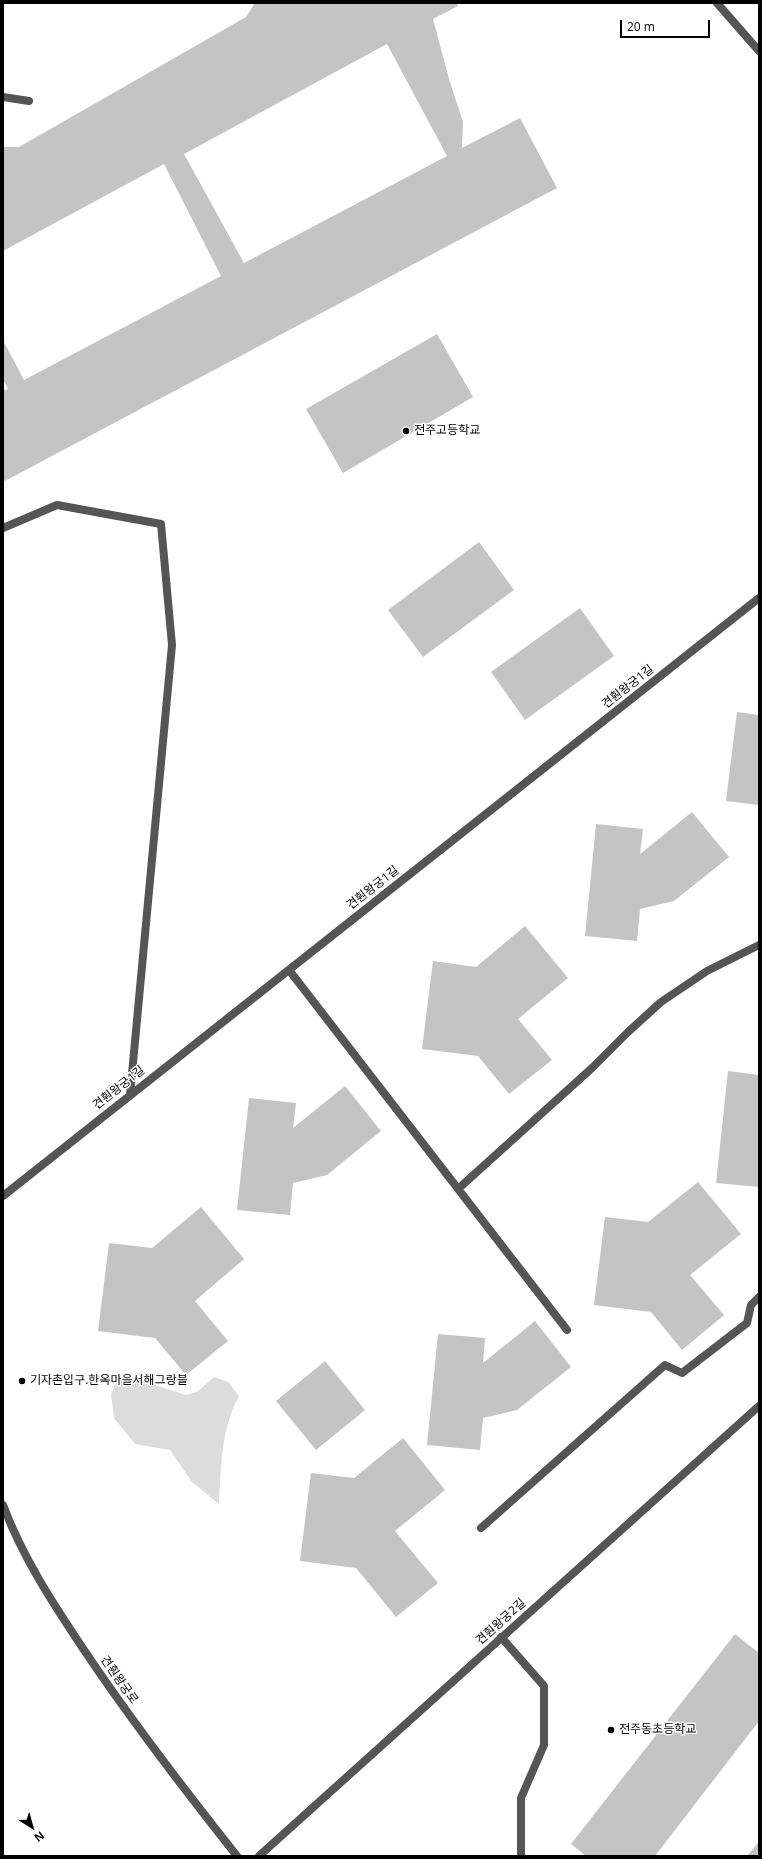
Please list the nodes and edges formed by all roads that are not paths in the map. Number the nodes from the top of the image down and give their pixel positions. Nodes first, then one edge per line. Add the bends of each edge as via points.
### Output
1 (718, 3) edge
2 (759, 51) edge
3 (3, 97) edge
4 (29, 102) dead end
5 (3, 528) edge
6 (759, 598) edge
7 (759, 945) edge
8 (289, 970) junction
9 (130, 1096) junction
10 (458, 1189) junction
11 (3, 1196) edge
12 (759, 1298) edge
13 (567, 1330) dead end
14 (759, 1406) edge
15 (3, 1505) edge
16 (481, 1528) dead end
17 (501, 1638) junction
18 (237, 1856) edge
19 (259, 1856) edge
20 (521, 1856) edge

1 - 2 street
3 - 4 street
5 - 9 street via 57,505 161,524 172,645
6 - 8 street, 견훤왕궁1길
7 - 10 street via 707,971 661,1002
8 - 9 street, 견훤왕궁1길
8 - 10 street
9 - 11 street, 견훤왕궁1길
10 - 13 street
12 - 16 street via 751,1305 747,1323 682,1373 665,1365
14 - 17 street, 견훤왕궁2길
15 - 18 street, 견훤왕궁로 via 13,1533 56,1608 138,1727
17 - 19 street, 견훤왕궁2길
17 - 20 street via 544,1686 544,1745 521,1798

